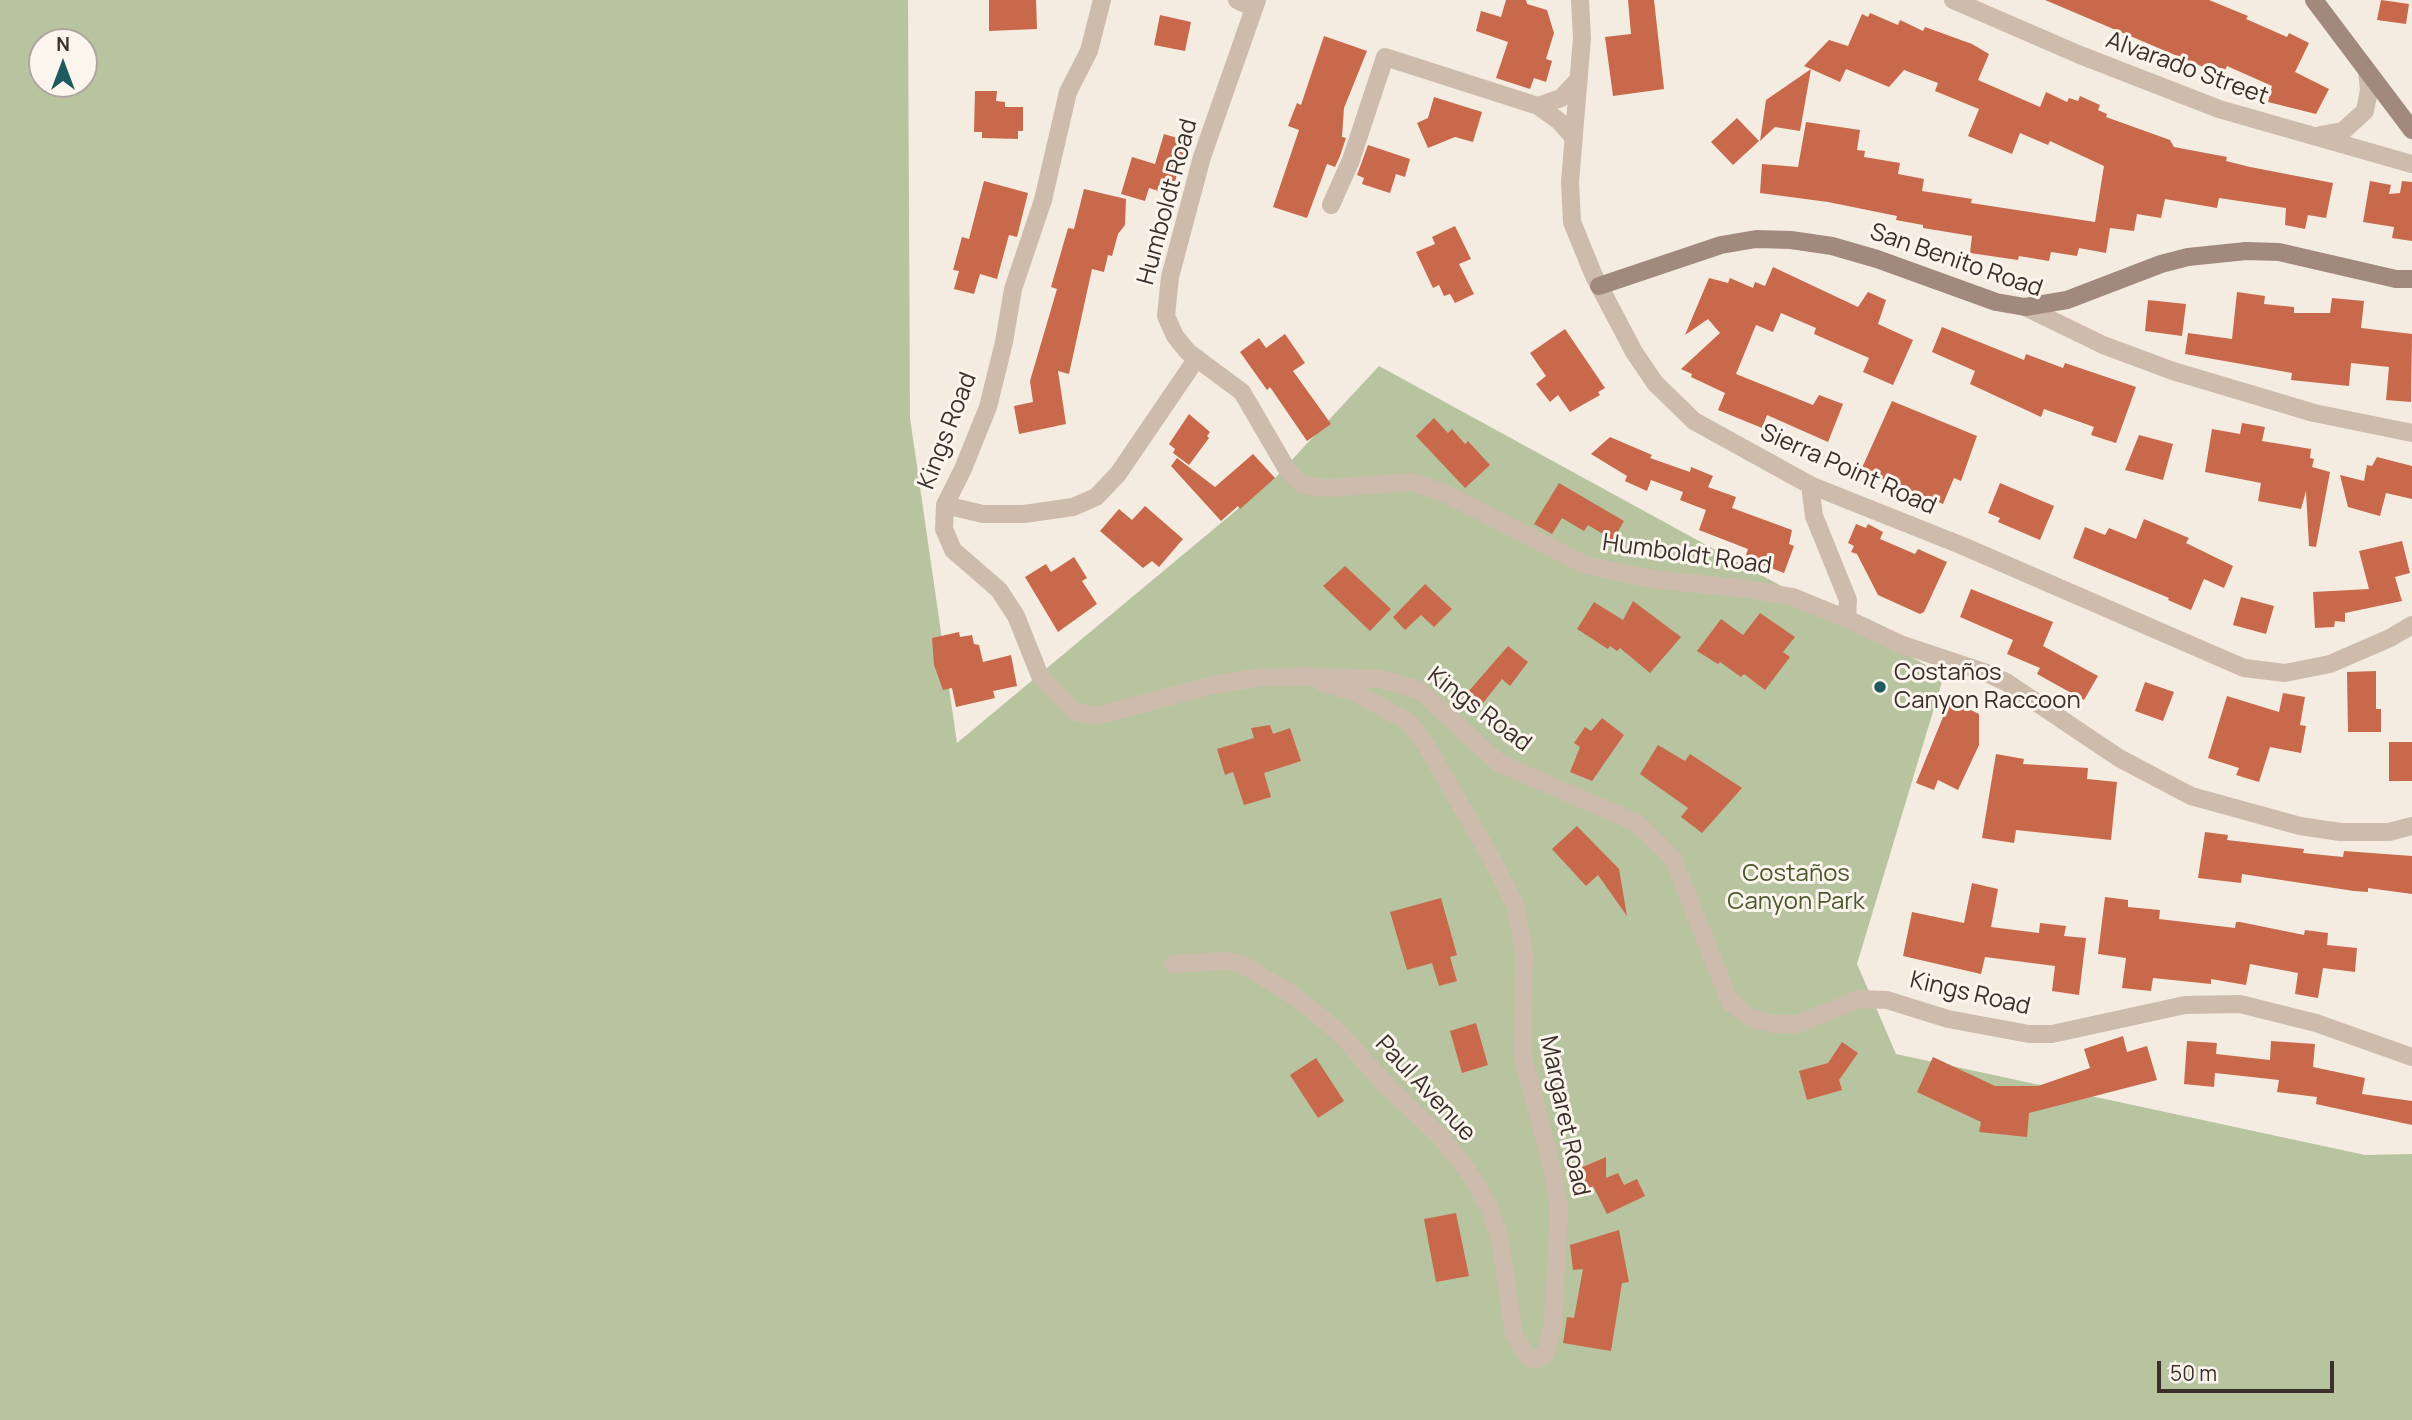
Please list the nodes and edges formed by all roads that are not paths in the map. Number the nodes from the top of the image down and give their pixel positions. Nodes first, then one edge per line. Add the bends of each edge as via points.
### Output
1 (1102, 0) edge
2 (1237, 0) edge
3 (1580, 0) edge
4 (1953, 0) edge
5 (2314, 0) edge
6 (1256, 4) edge
7 (2367, 71) junction
8 (1578, 79) junction
9 (1538, 106) junction
10 (2412, 130) edge
11 (2307, 135) junction
12 (1574, 138) junction
13 (2412, 164) edge
14 (1331, 205) dead end
15 (2412, 279) edge
16 (1599, 286) junction
17 (2025, 307) junction
18 (1196, 358) junction
19 (2412, 433) edge
20 (1810, 485) junction
21 (945, 505) junction
22 (1847, 618) junction
23 (2412, 625) edge
24 (1301, 676) junction
25 (2412, 826) edge
26 (1173, 964) dead end
27 (2412, 1057) edge
28 (1528, 1357) joint

1 - 21 street, Kings Road via 1089,51 1068,92 1043,200 1013,289 988,407
2 - 6 street
3 - 8 street, Sierra Point Road
4 - 11 street, Alvarado Street via 2166,90
5 - 7 street
6 - 18 street, Humboldt Road via 1202,158 1170,277 1168,323
7 - 10 street
7 - 11 street via 2368,103 2356,122 2334,134
8 - 9 street via 1561,98
8 - 12 street, Sierra Point Road
9 - 12 street
9 - 14 street via 1385,57 1352,160
11 - 13 street, Alvarado Street
12 - 16 street, Sierra Point Road via 1572,222
15 - 17 street via 2289,253 2246,251 2188,257 2067,300
16 - 17 street, San Benito Road via 1721,245 1791,240 1855,252 1958,290
16 - 20 street, Sierra Point Road via 1644,368 1675,404 1707,430
17 - 19 street, San Benito Road via 2103,345 2173,371 2314,413
18 - 21 street via 1125,466 1096,497 1073,507 1024,514 984,514
18 - 22 street, Humboldt Road via 1242,392 1288,471 1302,485 1328,488 1413,482 1446,494 1585,565 1651,579 1776,593
20 - 22 street via 1814,516 1848,600
20 - 23 street, Sierra Point Road via 2259,672 2285,673 2330,664
21 - 24 street, Kings Road via 944,529 953,550 999,590 1016,616 1040,676 1075,712 1094,716 1213,685
22 - 25 street, Humboldt Road via 1900,644 2006,682 2139,770 2191,796 2340,832
24 - 27 street, Kings Road via 1381,679 1419,690 1499,762 1637,823 1673,858 1730,1002 1751,1018 1798,1024 1859,999 1887,1000 1948,1019 2052,1034 2185,1005 2239,1004 2316,1023
24 - 28 street, Margaret Road via 1356,693 1410,723 1516,907 1524,954 1523,1057 1559,1209 1553,1324 1545,1353 1535,1360
26 - 28 street, Paul Avenue via 1241,964 1291,994 1340,1035 1443,1139 1490,1210 1500,1239 1514,1335

